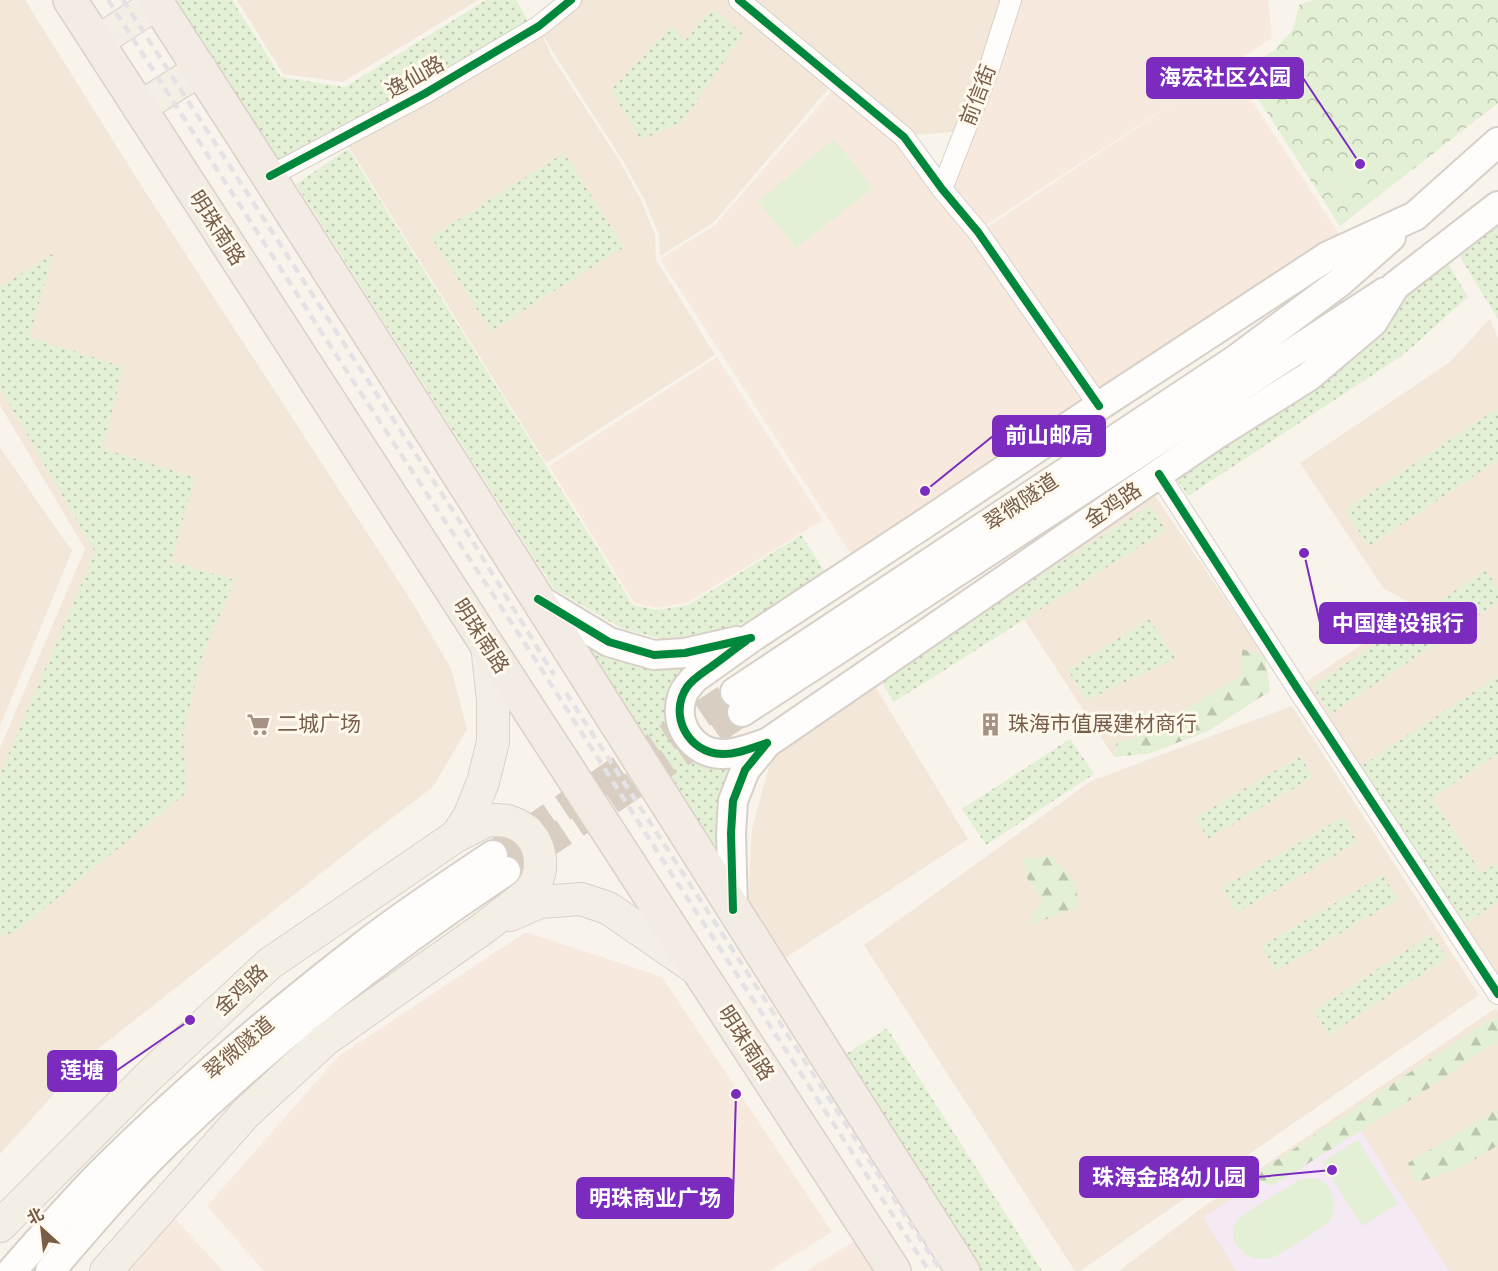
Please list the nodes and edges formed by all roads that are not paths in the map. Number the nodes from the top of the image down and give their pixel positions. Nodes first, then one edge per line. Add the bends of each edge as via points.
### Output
1 (69, 0) edge
2 (571, 0) edge
3 (739, 0) edge
4 (1011, 0) edge
5 (156, 1) edge
6 (97, 42) junction
7 (201, 69) junction
8 (139, 108) junction
9 (1498, 142) edge
10 (270, 176) junction
11 (942, 189) junction
12 (1498, 206) edge
13 (1415, 216) junction
14 (1395, 286) junction
15 (1099, 406) junction
16 (1159, 474) junction
17 (538, 599) junction
18 (751, 638) junction
19 (487, 645) junction
20 (767, 743) junction
21 (456, 836) junction
22 (733, 910) junction
23 (485, 927) junction
24 (699, 971) junction
25 (1498, 994) edge
26 (0, 1226) edge
27 (12, 1271) edge
28 (50, 1271) edge
29 (106, 1271) edge
30 (894, 1271) edge
31 (963, 1271) edge

1 - 6 highway, 明珠南路
2 - 10 street, 逸仙路 via 539,26 424,94
3 - 11 street via 904,137
4 - 11 street, 前信街
5 - 6 main road
5 - 7 highway
6 - 8 highway, 明珠南路
7 - 8 main road
7 - 10 highway
8 - 19 highway, 明珠南路
9 - 13 main road
10 - 17 highway
11 - 15 street via 978,232
12 - 14 main road, 金鸡路
13 - 14 main road, 翠微隧道 via 1340,282 1235,360 738,702
13 - 15 main road via 1328,256
14 - 16 main road, 金鸡路 via 1373,322 1308,377
15 - 18 main road
16 - 20 main road, 金鸡路
16 - 25 street
17 - 18 main road via 609,642 654,655 685,654
17 - 22 highway
18 - 20 main road via 695,678 680,704 681,725 693,743 712,753 734,753
19 - 21 main road via 493,742 469,818
19 - 24 highway, 明珠南路
20 - 22 main road via 745,770 733,801
21 - 23 main road, 金鸡路 via 486,821 508,821 527,831 538,849 540,870 532,889
21 - 26 main road, 金鸡路 via 269,964 147,1078
22 - 31 highway
23 - 24 main road via 540,902 581,898 608,908
23 - 29 main road via 325,1040 245,1114
24 - 30 highway, 明珠南路
27 - 28 main road, 翠微隧道 via 105,1169 234,1050 359,948 421,904 500,863 471,894 374,964 252,1063 165,1144

